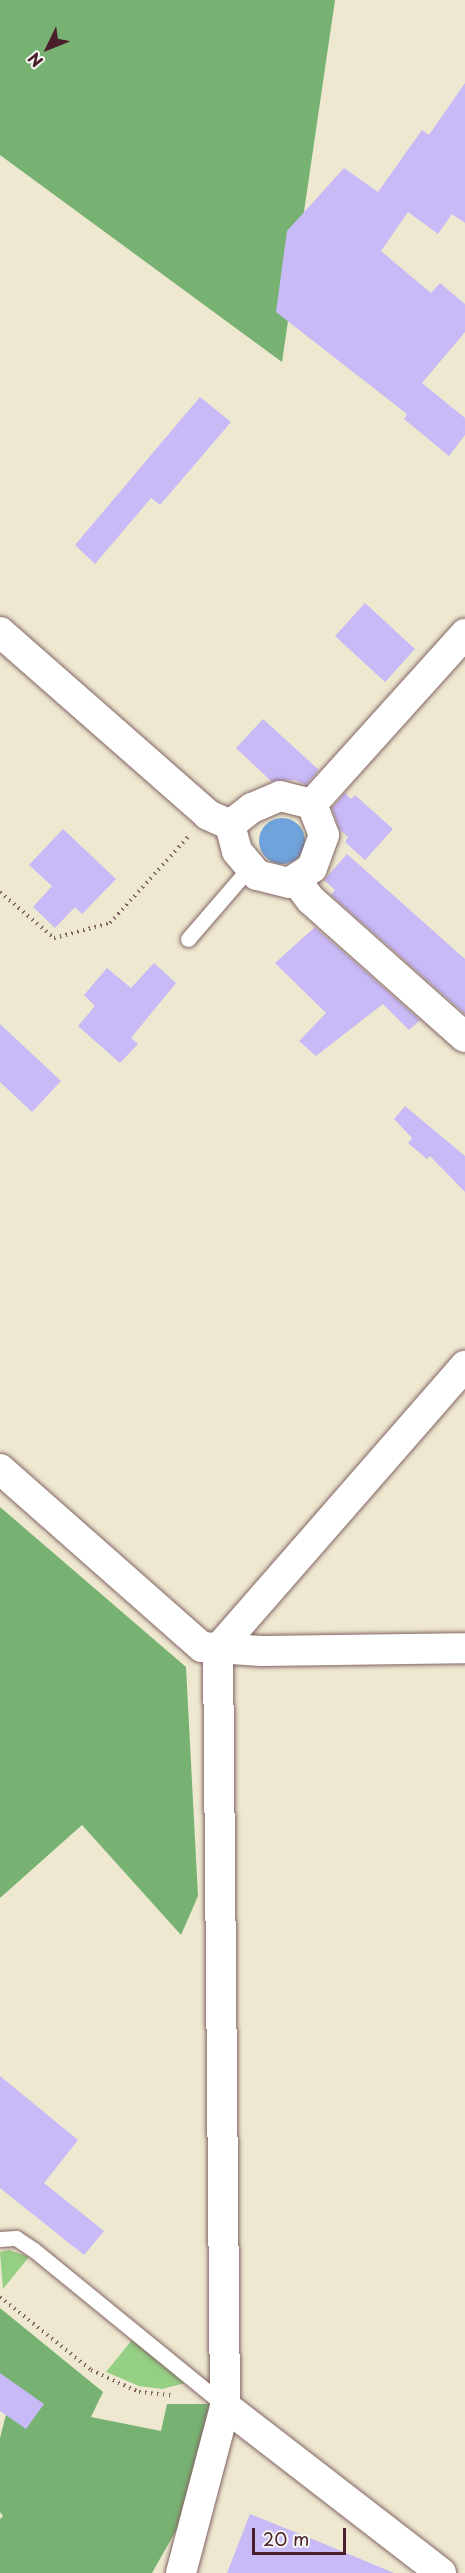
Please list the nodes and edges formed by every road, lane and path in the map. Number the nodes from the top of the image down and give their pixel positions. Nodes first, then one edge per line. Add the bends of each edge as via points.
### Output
1 (0, 632) edge
2 (465, 634) edge
3 (312, 804) junction
4 (219, 820) junction
5 (250, 867) junction
6 (295, 879) junction
7 (0, 892) edge
8 (188, 939) dead end
9 (465, 1037) edge
10 (465, 1366) edge
11 (0, 1469) edge
12 (465, 1648) edge
13 (218, 1649) junction
14 (0, 2239) edge
15 (0, 2297) edge
16 (214, 2396) junction
17 (181, 2573) edge
18 (441, 2573) edge

1 - 4 street
2 - 3 street
3 - 4 street via 280,796
3 - 6 street via 324,835 312,868
4 - 5 street
4 - 7 path via 110,923 54,938
5 - 6 street via 257,874 289,883
5 - 8 lane
6 - 9 street via 311,900
10 - 13 street
11 - 13 street via 202,1647
12 - 13 street
13 - 16 street
14 - 16 lane via 16,2238 34,2250
15 - 16 path via 91,2370 112,2382 139,2392
16 - 17 street
16 - 18 street

